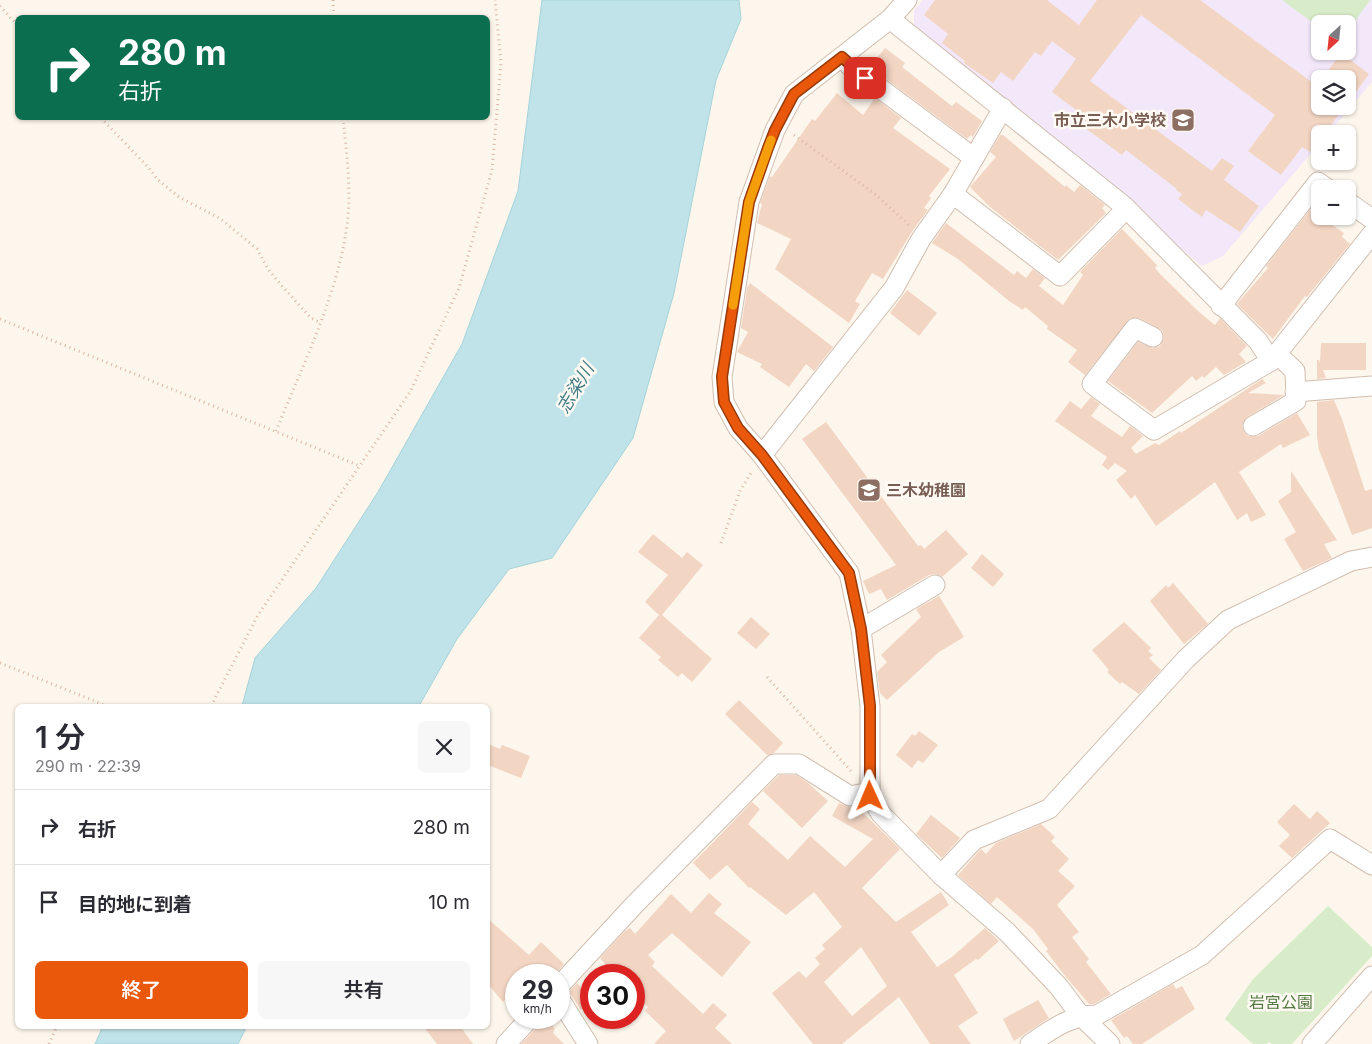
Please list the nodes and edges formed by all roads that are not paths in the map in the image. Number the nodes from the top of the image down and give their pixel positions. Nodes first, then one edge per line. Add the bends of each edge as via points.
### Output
1 (908, 0) edge
2 (890, 19) junction
3 (842, 57) junction
4 (1004, 108) junction
5 (974, 158) junction
6 (1311, 191) edge
7 (953, 194) junction
8 (1126, 208) junction
9 (1356, 208) edge
10 (1372, 219) edge
11 (1372, 234) edge
12 (1221, 306) junction
13 (1153, 337) dead end
14 (1274, 358) junction
15 (1372, 386) edge
16 (1295, 392) junction
17 (1253, 426) dead end
18 (762, 455) junction
19 (1372, 557) edge
20 (935, 585) dead end
21 (861, 629) junction
22 (870, 792) junction
23 (1372, 865) edge
24 (941, 875) junction
25 (570, 974) edge
26 (1372, 976) edge
27 (570, 1015) edge
28 (1080, 1015) junction
29 (520, 1029) edge
30 (506, 1044) edge
31 (588, 1044) edge
32 (1030, 1044) edge
33 (1110, 1044) edge
34 (1312, 1044) edge

1 - 2 street
2 - 3 street
2 - 4 street
3 - 5 street
3 - 18 street via 794,94 776,127 749,202 722,377 724,402 738,428
4 - 5 street
4 - 8 street
5 - 7 street
6 - 12 street
7 - 8 street via 1060,276
7 - 18 street via 924,235 894,288
8 - 12 street
9 - 10 street
11 - 14 street
12 - 14 street
13 - 14 street via 1135,328 1092,384 1154,430
14 - 16 street via 1295,371
15 - 16 street
16 - 17 street via 1296,401
18 - 21 street via 849,573
19 - 24 street via 1351,561 1228,620 1186,659 1049,809 974,840
20 - 21 street
21 - 22 street via 870,706
22 - 24 street via 880,814
22 - 25 street via 850,796 799,764 774,764 636,902
23 - 28 street via 1330,839 1202,956 1097,1015
24 - 28 street via 1007,932 1059,987
26 - 34 street
27 - 31 street
28 - 32 street
28 - 33 street
29 - 30 street

